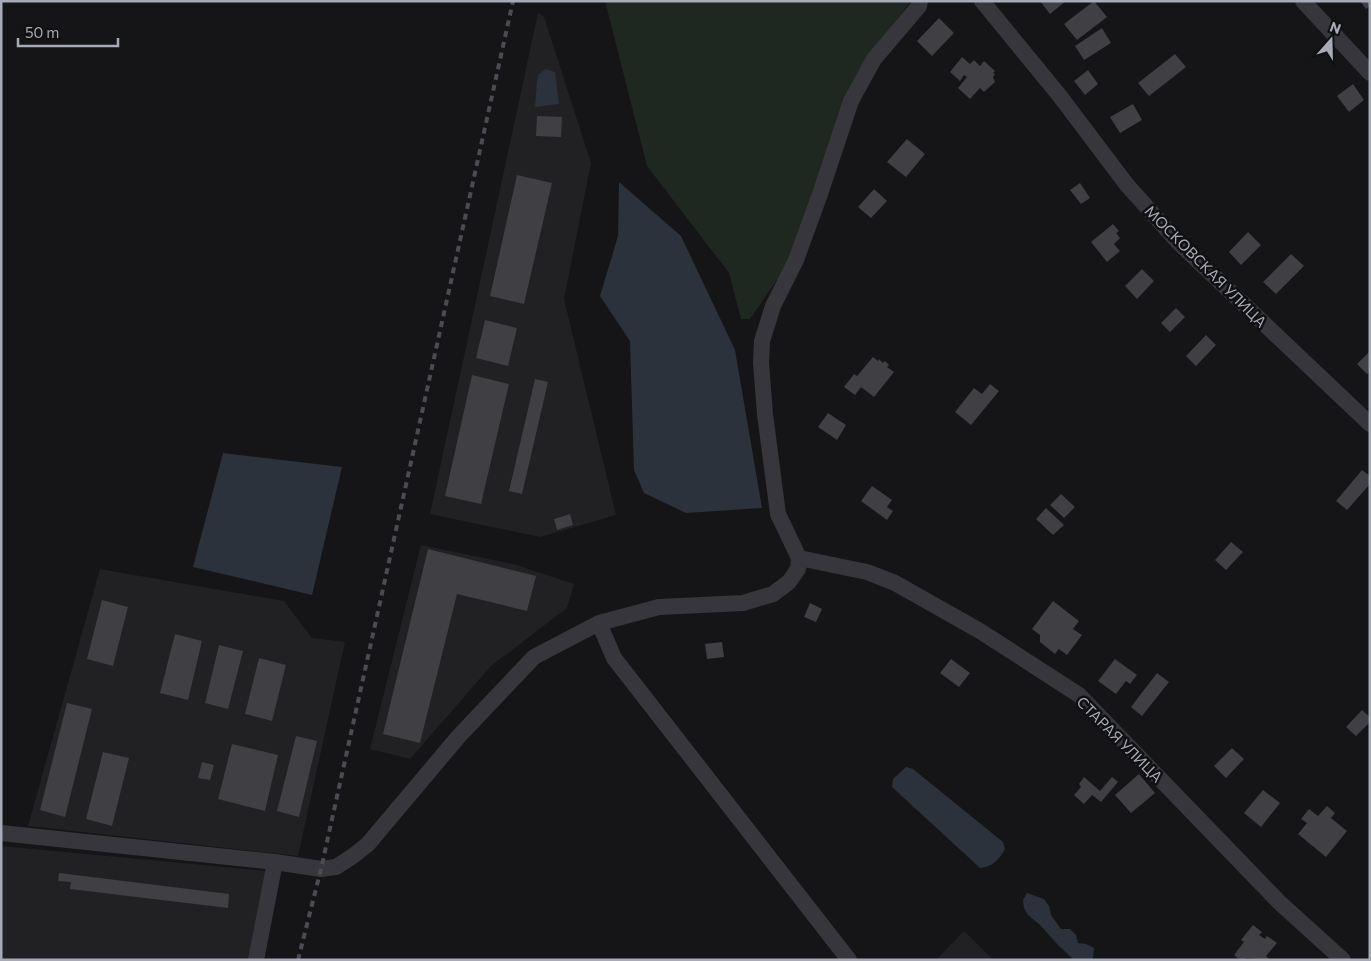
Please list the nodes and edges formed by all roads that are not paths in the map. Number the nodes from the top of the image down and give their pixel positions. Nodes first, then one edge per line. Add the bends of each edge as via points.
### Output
1 (920, 1) edge
2 (982, 1) edge
3 (1304, 1) edge
4 (1370, 73) edge
5 (1370, 424) edge
6 (799, 558) junction
7 (599, 622) junction
8 (1, 833) edge
9 (276, 862) junction
10 (256, 960) edge
11 (849, 960) edge
12 (1344, 960) edge

1 - 6 street via 874,59 851,101 796,260 762,341 765,414 778,514
2 - 5 street, МОСКОВСКАЯ УЛИЦА via 1127,185 1178,242
3 - 4 street
6 - 7 street via 798,569 789,582 773,594 742,603 660,607
6 - 12 street, СТАРАЯ УЛИЦА via 867,572 895,583 980,631 1078,695 1280,903
7 - 9 street via 534,657 459,736 368,844 353,856 336,867
7 - 11 street via 614,658
8 - 9 street
9 - 10 street

